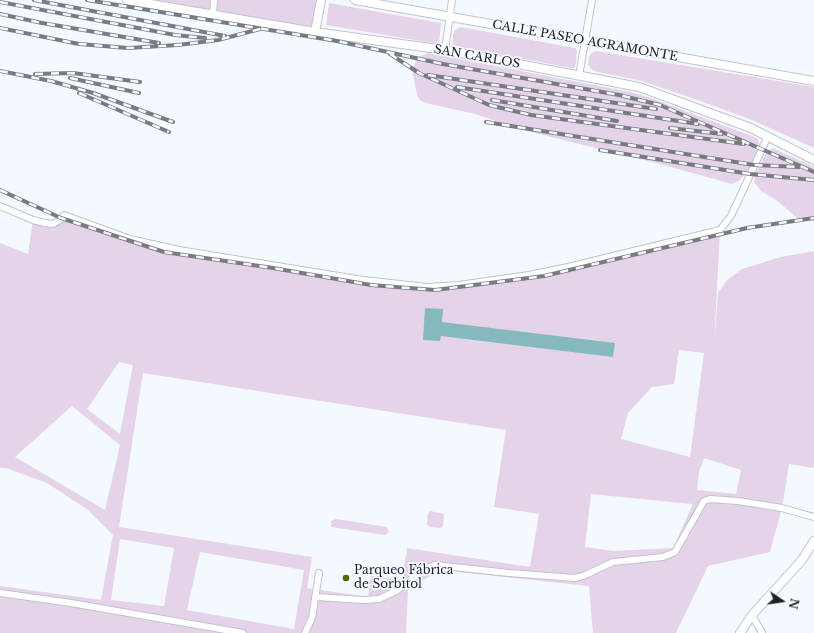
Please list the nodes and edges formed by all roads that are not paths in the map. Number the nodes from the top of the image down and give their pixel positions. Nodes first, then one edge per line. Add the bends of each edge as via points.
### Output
1 (127, 0) edge
2 (214, 0) edge
3 (321, 0) edge
4 (356, 0) edge
5 (452, 0) edge
6 (592, 0) edge
7 (213, 14) junction
8 (450, 17) junction
9 (316, 32) junction
10 (584, 41) junction
11 (445, 50) junction
12 (579, 76) junction
13 (814, 81) edge
14 (768, 136) junction
15 (814, 160) edge
16 (0, 206) edge
17 (814, 517) edge
18 (814, 541) edge
19 (320, 573) dead end
20 (0, 593) edge
21 (316, 597) junction
22 (752, 616) junction
23 (243, 633) edge
24 (305, 633) edge
25 (740, 633) edge
26 (762, 633) edge

1 - 7 street, SAN CARLOS
2 - 7 street
3 - 9 street
4 - 8 street, CALLE PASEO AGRAMONTE
5 - 8 street
6 - 10 street
7 - 9 street, SAN CARLOS
8 - 10 street, CALLE PASEO AGRAMONTE
8 - 11 street
9 - 11 street, SAN CARLOS
10 - 12 street
10 - 13 street, CALLE PASEO AGRAMONTE
11 - 12 street, SAN CARLOS
12 - 14 street, SAN CARLOS via 639,87
14 - 15 street, SAN CARLOS
14 - 16 street via 731,216 720,230 529,275 459,285 428,287 363,280 179,250 130,239 64,215 53,224 45,223
17 - 21 street via 782,508 710,499 704,501 675,552 663,558 613,562 575,578 509,574 436,565 426,568 396,591 379,598 364,600
18 - 22 street via 802,560
19 - 21 street
20 - 23 street
21 - 24 street via 312,618
22 - 25 street
22 - 26 street

